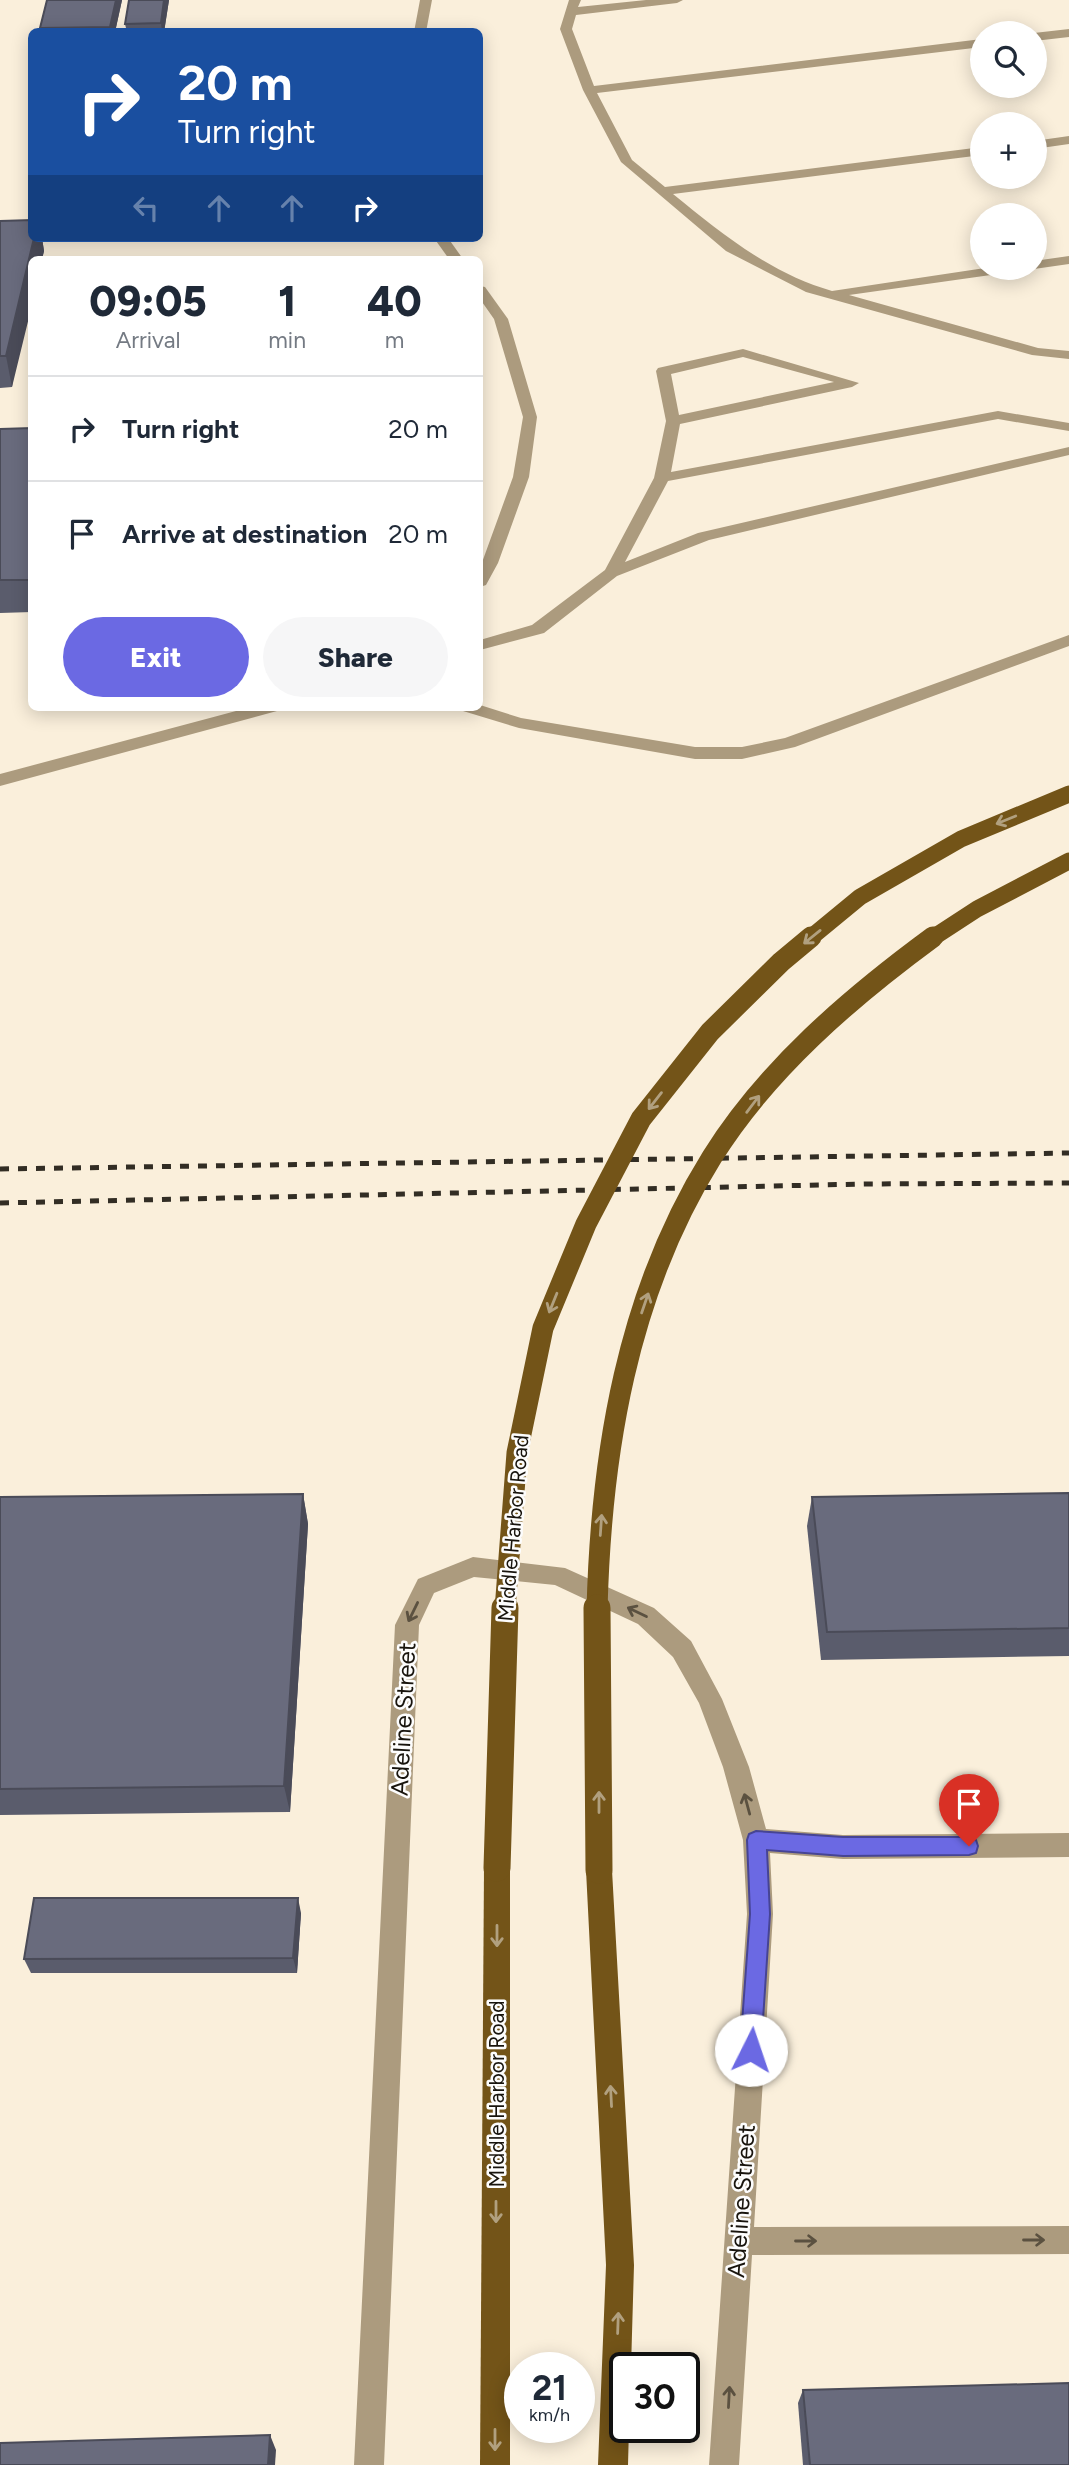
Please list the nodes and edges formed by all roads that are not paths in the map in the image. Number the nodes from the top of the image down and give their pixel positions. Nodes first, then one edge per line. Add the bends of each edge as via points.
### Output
1 (426, 0) edge
2 (677, 0) edge
3 (572, 6) edge
4 (421, 28) edge
5 (1069, 33) edge
6 (1047, 36) edge
7 (970, 44) edge
8 (589, 90) junction
9 (1069, 140) edge
10 (1047, 143) edge
11 (970, 152) edge
12 (662, 191) junction
13 (443, 242) edge
14 (454, 256) edge
15 (1069, 260) edge
16 (1047, 263) edge
17 (970, 274) edge
18 (483, 294) edge
19 (828, 294) junction
20 (1069, 355) edge
21 (673, 421) junction
22 (1069, 427) edge
23 (1069, 451) edge
24 (662, 478) junction
25 (611, 573) junction
26 (483, 576) edge
27 (1069, 640) edge
28 (483, 644) edge
29 (256, 711) edge
30 (482, 711) edge
31 (0, 780) edge
32 (1069, 794) edge
33 (1069, 860) edge
34 (756, 1840) junction
35 (1069, 1846) edge
36 (1069, 2240) edge
37 (738, 2241) junction
38 (369, 2465) edge
39 (495, 2465) edge
40 (613, 2465) edge
41 (724, 2465) edge

1 - 4 street
2 - 3 street
3 - 8 street via 566,29
5 - 6 street
7 - 8 street
8 - 12 street via 627,162
9 - 10 street
11 - 12 street
12 - 19 street via 731,248
13 - 14 street
15 - 16 street
17 - 19 street
18 - 26 street via 501,319 530,417 522,477
19 - 20 street via 1037,352
21 - 21 street via 698,415 852,383 743,353 663,371
21 - 24 street
22 - 24 street via 998,415
23 - 25 street via 704,536
24 - 25 street
25 - 28 street via 538,629
27 - 30 street via 789,743 742,753 695,753 519,723
29 - 31 street
32 -> 39 main road, Middle Harbor Road, bridge via 961,839 860,897 781,962 710,1032 635,1131 586,1224 543,1328 517,1453 506,1572 497,1868
40 -> 33 main road, bridge via 621,2265 599,1870 597,1588 605,1468 630,1347 665,1248 712,1157 776,1074 852,1000 924,944 1003,892
34 - 35 street via 843,1847
34 - 37 street, Adeline Street via 760,1914
34 -> 38 street, Adeline Street via 736,1767 710,1699 682,1648 646,1616 557,1575 473,1567 426,1586 407,1626
37 -> 36 street
41 -> 37 street, Adeline Street

